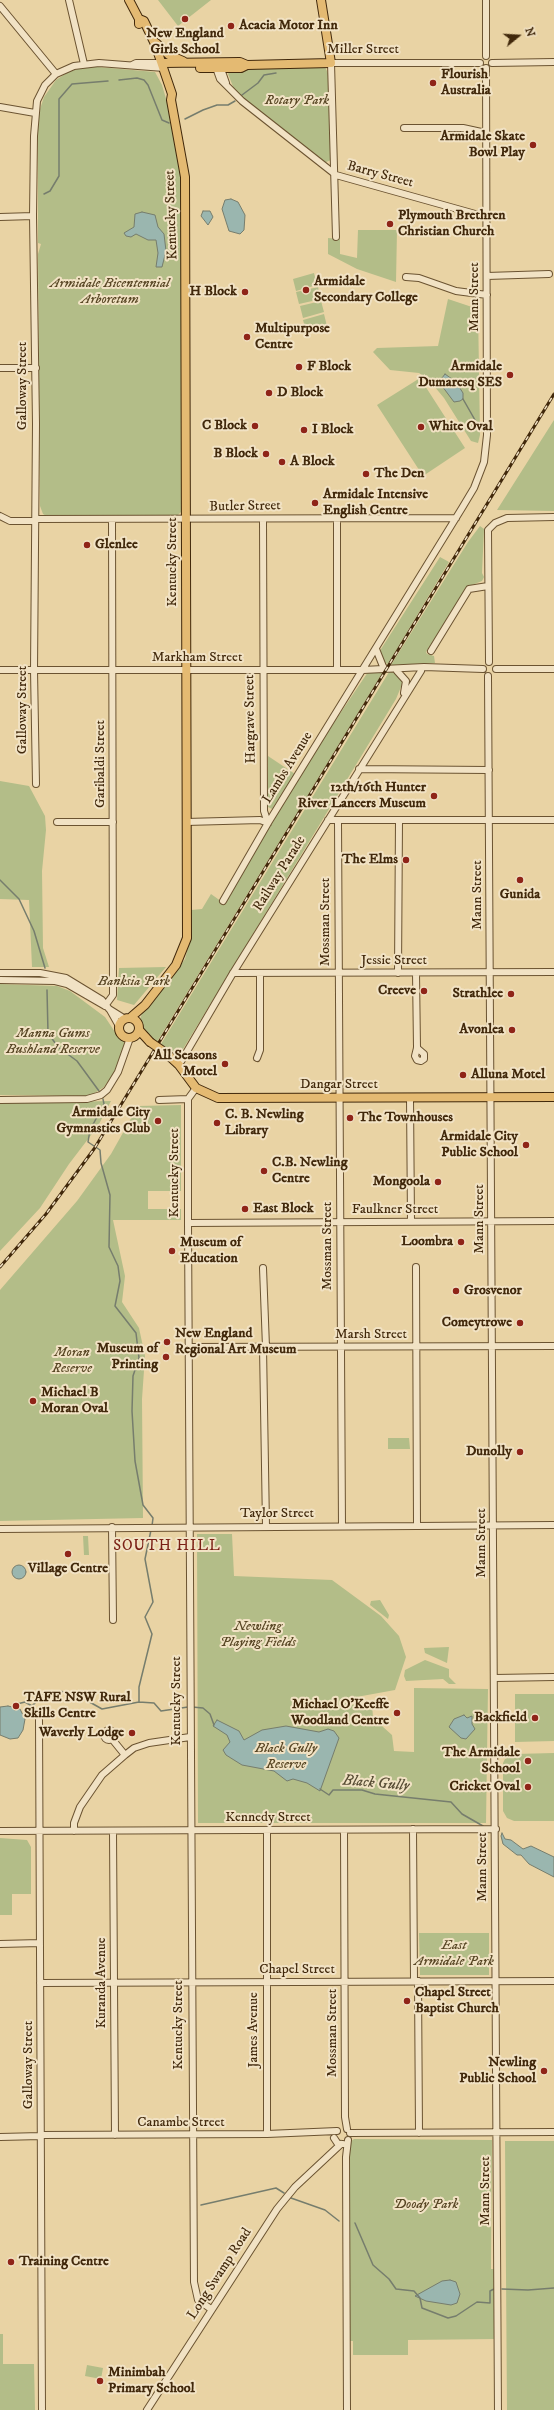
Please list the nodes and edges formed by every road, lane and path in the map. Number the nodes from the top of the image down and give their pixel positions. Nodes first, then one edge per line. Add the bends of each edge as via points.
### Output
1 (69, 0) edge
2 (129, 0) edge
3 (321, 0) edge
4 (486, 0) edge
5 (0, 6) edge
6 (139, 19) junction
7 (154, 42) junction
8 (486, 56) junction
9 (186, 62) junction
10 (554, 62) edge
11 (332, 63) junction
12 (480, 63) junction
13 (492, 63) junction
14 (84, 64) junction
15 (161, 65) junction
16 (218, 65) junction
17 (486, 68) junction
18 (56, 74) junction
19 (0, 107) edge
20 (35, 113) junction
21 (404, 128) dead end
22 (486, 133) junction
23 (336, 175) junction
24 (33, 216) junction
25 (0, 217) edge
26 (486, 217) junction
27 (336, 237) dead end
28 (549, 274) dead end
29 (487, 276) junction
30 (406, 277) dead end
31 (487, 296) junction
32 (0, 368) edge
33 (36, 368) junction
34 (0, 516) edge
35 (554, 517) edge
36 (456, 518) junction
37 (112, 519) junction
38 (263, 519) junction
39 (337, 519) junction
40 (35, 520) junction
41 (186, 520) junction
42 (488, 586) junction
43 (376, 649) junction
44 (431, 651) dead end
45 (489, 662) junction
46 (431, 668) junction
47 (483, 668) junction
48 (262, 669) junction
49 (384, 669) junction
50 (496, 669) junction
51 (554, 669) edge
52 (0, 670) edge
53 (34, 670) junction
54 (112, 670) junction
55 (186, 670) junction
56 (337, 670) junction
57 (363, 670) junction
58 (396, 670) junction
59 (421, 671) junction
60 (488, 676) junction
61 (404, 697) junction
62 (359, 769) junction
63 (489, 770) junction
64 (36, 784) dead end
65 (328, 820) junction
66 (399, 820) junction
67 (490, 820) junction
68 (554, 820) edge
69 (338, 821) junction
70 (57, 822) dead end
71 (113, 822) junction
72 (186, 822) junction
73 (268, 823) junction
74 (223, 901) dead end
75 (490, 972) junction
76 (554, 972) edge
77 (0, 973) edge
78 (233, 973) junction
79 (260, 973) junction
80 (338, 973) junction
81 (398, 973) junction
82 (416, 973) junction
83 (0, 980) edge
84 (107, 1007) junction
85 (133, 1022) junction
86 (119, 1026) junction
87 (132, 1038) junction
88 (148, 1041) junction
89 (417, 1048) dead end
90 (257, 1058) dead end
91 (179, 1065) junction
92 (196, 1088) junction
93 (491, 1097) junction
94 (554, 1097) edge
95 (339, 1098) junction
96 (410, 1098) junction
97 (188, 1099) junction
98 (0, 1100) edge
99 (159, 1100) dead end
100 (554, 1221) edge
101 (340, 1222) junction
102 (411, 1222) junction
103 (492, 1222) junction
104 (188, 1223) junction
105 (416, 1267) dead end
106 (263, 1268) dead end
107 (493, 1345) junction
108 (416, 1346) junction
109 (554, 1346) edge
110 (188, 1347) junction
111 (265, 1347) junction
112 (341, 1347) junction
113 (494, 1525) junction
114 (554, 1525) edge
115 (266, 1526) junction
116 (342, 1526) junction
117 (417, 1526) junction
118 (112, 1527) junction
119 (189, 1527) junction
120 (0, 1529) edge
121 (113, 1620) dead end
122 (554, 1677) edge
123 (494, 1678) junction
124 (39, 1720) dead end
125 (190, 1736) junction
126 (112, 1739) dead end
127 (125, 1754) junction
128 (412, 1829) junction
129 (496, 1829) junction
130 (192, 1830) junction
131 (266, 1830) junction
132 (344, 1830) junction
133 (0, 1831) edge
134 (40, 1831) junction
135 (74, 1831) junction
136 (113, 1832) junction
137 (40, 1943) junction
138 (0, 1944) edge
139 (344, 1981) junction
140 (416, 1981) junction
141 (496, 1981) junction
142 (554, 1981) edge
143 (192, 1982) junction
144 (266, 1982) junction
145 (40, 1983) junction
146 (114, 1983) junction
147 (554, 2132) edge
148 (419, 2133) junction
149 (498, 2133) junction
150 (193, 2134) junction
151 (267, 2134) junction
152 (115, 2135) junction
153 (41, 2136) junction
154 (0, 2137) edge
155 (343, 2137) junction
156 (211, 2309) junction
157 (42, 2410) edge
158 (147, 2410) edge
159 (347, 2410) edge
160 (498, 2410) edge

1 - 14 street
2 - 6 main road
3 - 11 main road
4 - 8 street
5 - 18 street
6 - 7 main road via 144,21
6 - 15 main road via 139,24
7 - 9 main road via 169,55
7 - 15 main road
8 - 12 street
8 - 13 street
9 - 15 main road, Miller Street
9 - 16 main road, Miller Street
10 - 13 street
11 - 12 street, Miller Street
11 - 16 main road, Miller Street via 247,65 241,68
11 - 23 street
12 - 17 street
13 - 17 street
14 - 15 street via 132,65 138,68
14 - 18 street
15 - 16 main road, Miller Street
15 - 41 main road, Kentucky Street via 181,149 186,208
16 - 23 street, Barry Street via 226,83 242,101
17 - 22 street, Mann Street
18 - 20 street, Galloway Street via 41,92
19 - 20 street
20 - 24 street, Galloway Street
21 - 22 street via 464,128
22 - 26 street, Mann Street
23 - 26 street, Barry Street
23 - 27 street
24 - 25 street
24 - 33 street, Galloway Street
26 - 29 street, Mann Street
28 - 29 street
29 - 31 street, Mann Street
30 - 31 street via 419,278 456,291
31 - 36 street, Mann Street via 486,449 474,488
32 - 33 street
33 - 40 street, Galloway Street
34 - 40 street, Butler Street via 10,521
35 - 42 street via 507,518 495,523 488,530
36 - 39 street, Butler Street
36 - 43 street, Lambs Avenue
37 - 40 street, Butler Street
37 - 41 street, Butler Street
37 - 54 street, Garibaldi Street
38 - 39 street, Butler Street
38 - 41 street, Butler Street
38 - 48 street, Hargrave Street
39 - 56 street
40 - 53 street, Galloway Street
41 - 55 main road, Kentucky Street
42 - 44 street via 469,589
42 - 45 street
43 - 49 street
43 - 57 street, Lambs Avenue
45 - 47 street
45 - 50 street via 495,665
46 - 47 street, Markham Street
46 - 58 street, Markham Street
46 - 59 street, Markham Street
47 - 60 street
48 - 55 street, Markham Street
48 - 56 street, Markham Street
48 - 73 street, Hargrave Street via 264,811
49 - 57 street, Markham Street
49 - 58 street, Markham Street
50 - 51 street
50 - 60 street via 493,675
52 - 53 street, Markham Street
53 - 54 street, Markham Street
53 - 64 street, Galloway Street
54 - 55 street, Markham Street
54 - 71 street, Garibaldi Street
55 - 72 main road, Kentucky Street
56 - 57 street, Markham Street
57 - 73 street, Lambs Avenue
58 - 59 street, Markham Street
58 - 61 street via 406,681
59 - 61 street, Railway Parade
60 - 63 street, Mann Street
61 - 62 street, Railway Parade
62 - 63 street
62 - 65 street, Railway Parade
63 - 67 street, Mann Street
65 - 69 street
65 - 78 street, Railway Parade
66 - 67 street
66 - 69 street
66 - 81 street
67 - 68 street
67 - 75 street, Mann Street
69 - 80 street, Mossman Street
70 - 71 street
71 - 84 street, Garibaldi Street via 113,995
72 - 73 street via 260,820
72 - 85 main road, Kentucky Street via 187,938 176,965
73 - 74 street, Lambs Avenue
75 - 76 street, Jessie Street
75 - 82 street, Jessie Street
75 - 93 street, Mann Street
77 - 84 street via 40,973 66,978 102,1000
78 - 79 street, Jessie Street
78 - 91 street, Railway Parade
79 - 80 street, Jessie Street
79 - 90 street via 260,1050
80 - 81 street, Jessie Street
80 - 95 street, Mossman Street
81 - 82 street, Jessie Street
82 - 89 street
83 - 84 street via 55,981 67,984
84 - 85 street
84 - 86 street
85 - 86 main road
85 - 87 main road
85 - 88 main road, Dangar Street
86 - 87 main road via 122,1035
87 - 88 main road, Dangar Street
87 - 98 street via 118,1072 101,1095 87,1099
88 - 91 main road, Dangar Street, bridge
91 - 92 main road, Dangar Street
92 - 95 main road, Dangar Street via 218,1098
92 - 97 street
93 - 94 main road, Dangar Street
93 - 96 main road, Dangar Street
93 - 103 street, Mann Street
95 - 96 main road, Dangar Street
95 - 101 street, Mossman Street
96 - 102 street
97 - 99 street
97 - 104 street, Kentucky Street
100 - 103 street, Faulkner Street
101 - 102 street, Faulkner Street
101 - 104 street, Faulkner Street
101 - 112 street, Mossman Street
102 - 103 street, Faulkner Street
103 - 107 street, Mann Street
104 - 110 street, Kentucky Street
105 - 108 street
106 - 111 street
107 - 108 street, Marsh Street
107 - 109 street, Marsh Street
107 - 113 street, Mann Street
108 - 112 street, Marsh Street
108 - 117 street
110 - 111 street, Marsh Street
110 - 119 street, Kentucky Street
111 - 112 street, Marsh Street
111 - 115 street
112 - 116 street, Mossman Street
113 - 114 street, Taylor Street
113 - 117 street, Taylor Street
113 - 123 street, Mann Street
115 - 116 street, Taylor Street
115 - 119 street, Taylor Street
116 - 117 street, Taylor Street
118 - 119 street, Taylor Street
118 - 120 street, Taylor Street
118 - 121 street
119 - 125 street, Kentucky Street
122 - 123 street
123 - 129 street, Mann Street
124 - 134 street, Galloway Street
125 - 127 street via 145,1744
125 - 130 street, Kentucky Street
126 - 127 street
127 - 135 street via 102,1776 80,1807
128 - 129 street, Kennedy Street
128 - 132 street, Kennedy Street
128 - 140 street
129 - 141 street, Mann Street
130 - 131 street, Kennedy Street
130 - 136 street, Kennedy Street
130 - 143 street, Kentucky Street
131 - 132 street, Kennedy Street
131 - 144 street, James Avenue
132 - 139 street, Mossman Street
133 - 134 street, Kennedy Street
134 - 135 street, Kennedy Street
134 - 137 street, Galloway Street
135 - 136 street, Kennedy Street
136 - 146 street, Kuranda Avenue
137 - 138 street
137 - 145 street, Galloway Street
139 - 140 street, Chapel Street
139 - 144 street, Chapel Street
139 - 155 street, Mossman Street
140 - 141 street, Chapel Street
140 - 148 street
141 - 142 street, Chapel Street
141 - 149 street, Mann Street
143 - 144 street, Chapel Street
143 - 146 street, Chapel Street
143 - 150 street, Kentucky Street
144 - 151 street, James Avenue
145 - 146 street, Chapel Street
145 - 153 street, Galloway Street
146 - 152 street, Kuranda Avenue
147 - 149 street, Canambe Street
148 - 149 street, Canambe Street
148 - 155 street, Canambe Street via 363,2133
149 - 160 street, Mann Street
150 - 151 street, Canambe Street
150 - 152 street, Canambe Street
150 - 156 street, Kentucky Street via 195,2292 198,2300
151 - 155 street, Canambe Street via 320,2133
152 - 153 street, Canambe Street
153 - 154 street, Canambe Street
153 - 157 street, Galloway Street
155 - 156 street, Long Swamp Road via 295,2187 278,2209
155 - 159 street, Mossman Street via 346,2156
156 - 158 street, Long Swamp Road

